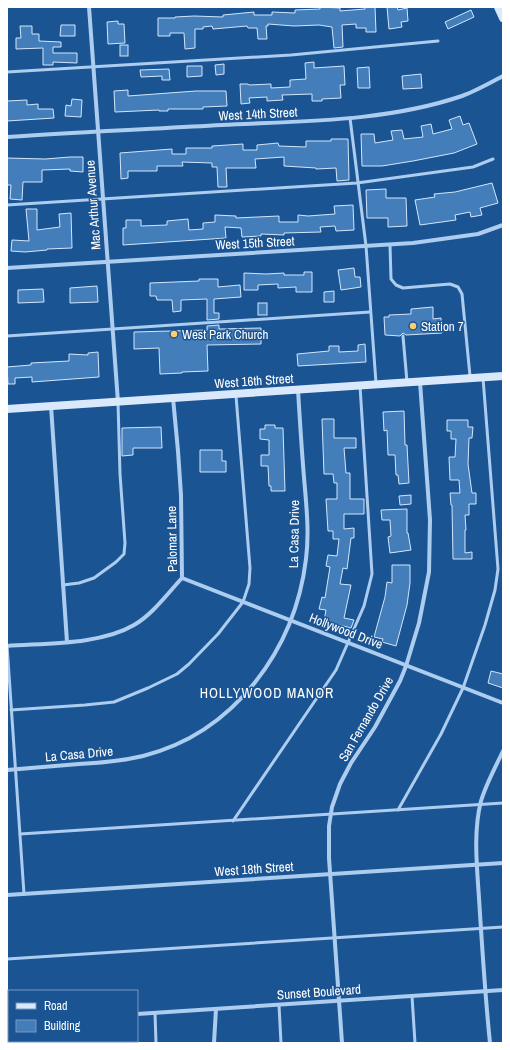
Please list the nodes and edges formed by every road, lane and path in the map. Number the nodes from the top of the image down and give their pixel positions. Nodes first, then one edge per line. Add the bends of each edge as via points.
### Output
1 (89, 7) edge
2 (498, 7) edge
3 (503, 16) edge
4 (438, 41) dead end
5 (93, 66) junction
6 (7, 72) edge
7 (503, 76) edge
8 (350, 118) junction
9 (98, 131) junction
10 (7, 137) edge
11 (493, 159) dead end
12 (357, 182) junction
13 (103, 198) junction
14 (7, 205) edge
15 (503, 225) edge
16 (390, 245) junction
17 (366, 246) junction
18 (107, 262) junction
19 (7, 268) edge
20 (370, 312) junction
21 (112, 330) junction
22 (7, 336) edge
23 (403, 336) dead end
24 (503, 376) edge
25 (470, 378) junction
26 (482, 378) junction
27 (407, 382) junction
28 (420, 382) junction
29 (376, 385) junction
30 (360, 386) junction
31 (298, 390) junction
32 (236, 394) junction
33 (173, 398) junction
34 (118, 402) junction
35 (51, 406) junction
36 (7, 409) edge
37 (182, 578) junction
38 (63, 585) junction
39 (243, 602) junction
40 (291, 620) junction
41 (67, 642) junction
42 (349, 643) junction
43 (7, 645) edge
44 (406, 666) junction
45 (463, 688) junction
46 (503, 703) edge
47 (11, 710) junction
48 (503, 752) edge
49 (15, 769) junction
50 (7, 770) edge
51 (503, 803) edge
52 (480, 804) junction
53 (398, 810) junction
54 (331, 815) junction
55 (233, 821) junction
56 (20, 834) junction
57 (503, 863) edge
58 (477, 865) junction
59 (331, 874) junction
60 (24, 894) junction
61 (7, 895) edge
62 (503, 927) edge
63 (481, 928) junction
64 (335, 938) junction
65 (7, 960) edge
66 (503, 990) edge
67 (485, 991) junction
68 (412, 996) junction
69 (339, 1001) junction
70 (279, 1005) junction
71 (216, 1009) junction
72 (155, 1013) junction
73 (138, 1014) edge
74 (156, 1043) edge
75 (214, 1043) edge
76 (281, 1043) edge
77 (342, 1043) edge
78 (415, 1043) edge
79 (490, 1043) edge

1 - 5 street, Mac Arthur Avenue
2 - 3 main road
4 - 5 lane via 291,55
5 - 6 lane
5 - 9 street, Mac Arthur Avenue
7 - 8 street, West 14th Street via 463,95 427,106
8 - 9 street, West 14th Street
8 - 12 lane
9 - 10 street, West 14th Street
9 - 13 street, Mac Arthur Avenue
11 - 12 lane via 472,167
12 - 13 lane
12 - 17 lane
13 - 14 lane
13 - 18 street, Mac Arthur Avenue
15 - 16 street, West 15th Street via 478,234
16 - 17 street, West 15th Street
16 - 25 lane via 391,279 396,285 403,288 450,284 458,287 462,294
17 - 18 street, West 15th Street
17 - 20 lane
18 - 19 street, West 15th Street
18 - 21 street, Mac Arthur Avenue
20 - 21 lane
20 - 29 lane
21 - 22 lane
21 - 34 street, Mac Arthur Avenue
23 - 27 lane
24 - 26 main road, West 16th Street
25 - 26 main road, West 16th Street
25 - 28 main road, West 16th Street
26 - 45 lane via 498,569 485,625
27 - 28 main road, West 16th Street
27 - 29 main road, West 16th Street
28 - 44 street, San Fernando Drive via 430,520 429,572 419,623
29 - 30 main road, West 16th Street
30 - 31 main road, West 16th Street
30 - 42 lane via 372,574 364,606
31 - 32 main road, West 16th Street
31 - 40 street, La Casa Drive via 307,520 307,558 300,596
32 - 33 main road, West 16th Street
32 - 39 lane via 250,568 249,584
33 - 34 main road, West 16th Street
33 - 37 street, Palomar Lane via 181,495
34 - 35 main road, West 16th Street
34 - 38 lane via 124,554 94,578
35 - 36 main road, West 16th Street
35 - 38 street
37 - 39 street, Hollywood Drive
37 - 41 street, Palomar Lane via 134,625 106,636
38 - 41 street
39 - 40 street, Hollywood Drive
39 - 47 lane via 218,634 189,664 177,674 148,688 114,702
40 - 42 street, Hollywood Drive
40 - 49 street, La Casa Drive via 263,673 239,702 210,725 178,744 143,756 106,762
41 - 43 street, Palomar Lane
42 - 44 street, Hollywood Drive
42 - 55 lane via 336,670
43 - 47 lane
44 - 45 street, Hollywood Drive
44 - 54 street, San Fernando Drive via 375,727 340,784
45 - 46 street, Hollywood Drive
45 - 53 lane via 441,734
47 - 49 lane
48 - 52 street
49 - 50 street, La Casa Drive
49 - 56 lane
51 - 52 lane
52 - 53 lane
52 - 58 street
53 - 54 lane
54 - 55 lane
54 - 59 street, San Fernando Drive
55 - 56 lane
56 - 60 lane
57 - 58 street, West 18th Street
58 - 59 street, West 18th Street
58 - 63 street
59 - 60 street, West 18th Street
59 - 64 street, San Fernando Drive
60 - 61 street, West 18th Street
62 - 63 lane
63 - 64 lane
63 - 67 street
64 - 65 lane
64 - 69 street, San Fernando Drive
66 - 67 street, Sunset Boulevard
67 - 68 street, Sunset Boulevard
67 - 79 street
68 - 69 street, Sunset Boulevard
68 - 78 lane
69 - 70 street, Sunset Boulevard
69 - 77 street, San Fernando Drive
70 - 71 street, Sunset Boulevard
70 - 76 lane
71 - 72 street, Sunset Boulevard
71 - 75 street
72 - 73 street, Sunset Boulevard
72 - 74 lane

